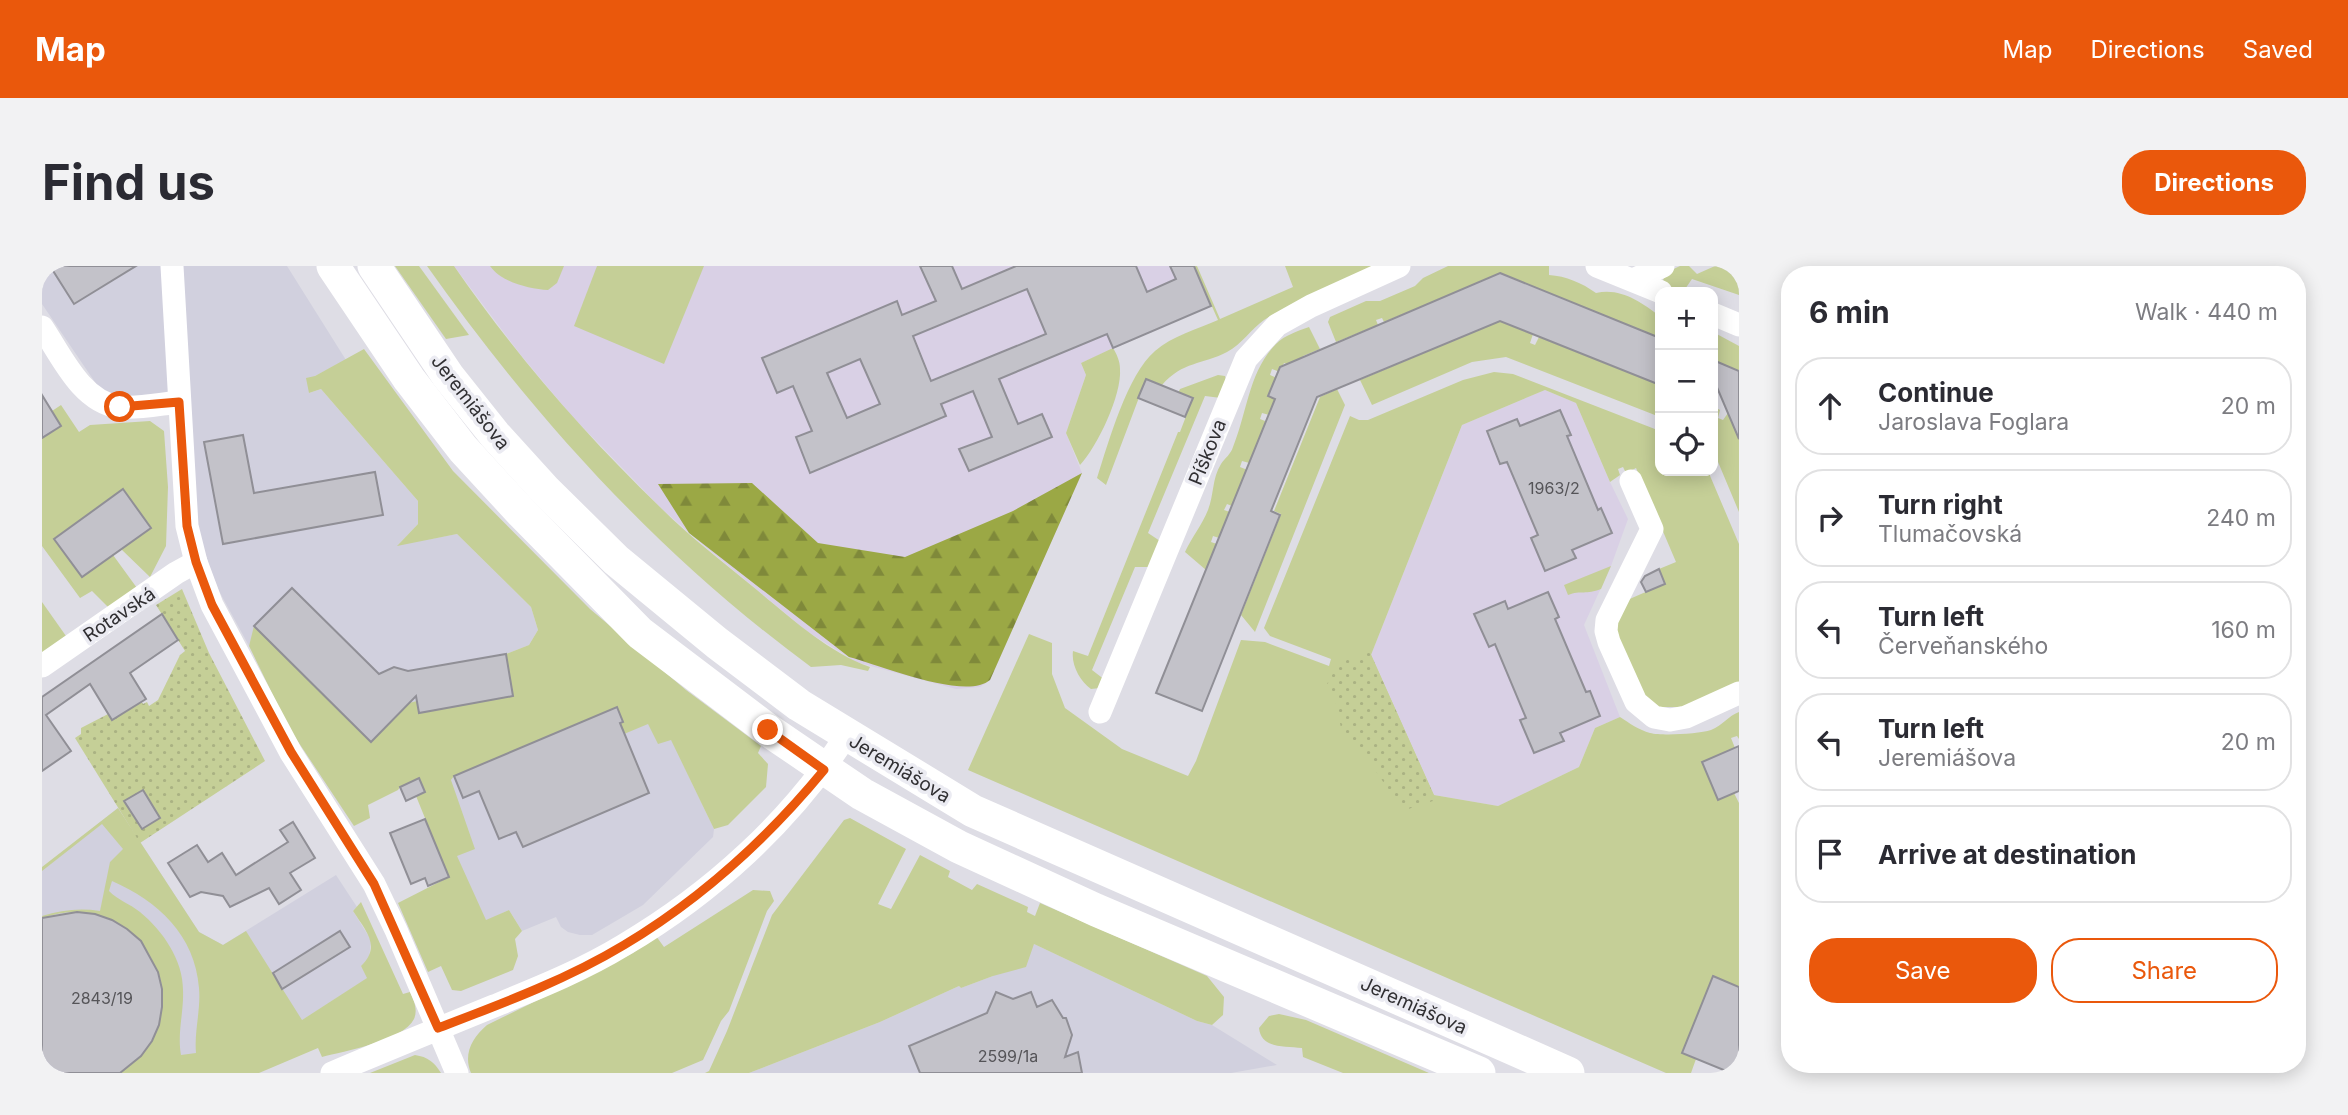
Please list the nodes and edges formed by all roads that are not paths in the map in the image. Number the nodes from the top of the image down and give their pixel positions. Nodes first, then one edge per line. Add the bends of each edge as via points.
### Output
1 (172, 266) edge
2 (333, 266) edge
3 (373, 266) edge
4 (1399, 266) edge
5 (1597, 266) edge
6 (1663, 266) edge
7 (1633, 280) junction
8 (1655, 289) edge
9 (1718, 316) edge
10 (1739, 325) edge
11 (42, 327) edge
12 (179, 402) junction
13 (1632, 481) dead end
14 (196, 562) junction
15 (42, 666) edge
16 (1739, 693) edge
17 (1100, 712) dead end
18 (846, 736) junction
19 (824, 770) junction
20 (438, 1028) junction
21 (332, 1073) edge
22 (457, 1073) edge
23 (1479, 1073) edge
24 (1568, 1073) edge

1 - 12 street
2 - 19 main road, Jeremiášova via 463,449 540,532 640,633
3 - 18 main road, Jeremiášova via 449,376 556,501 616,560 717,643
4 - 17 street, Píškova via 1277,325 1245,359
5 - 7 street
6 - 7 street
7 - 8 street
9 - 10 street
11 - 12 street via 81,385 100,399 120,407
12 - 14 street via 187,526
13 - 16 street via 1652,529 1610,610 1606,631 1636,702 1654,717 1670,720
14 - 15 street, Rotavská
14 - 20 street via 212,605 291,752 374,884
18 - 19 street
18 - 24 main road, Jeremiášova via 973,811
19 - 20 street via 728,871 624,946 561,978
19 - 23 main road, Jeremiášova via 972,853
20 - 21 street
20 - 22 street

